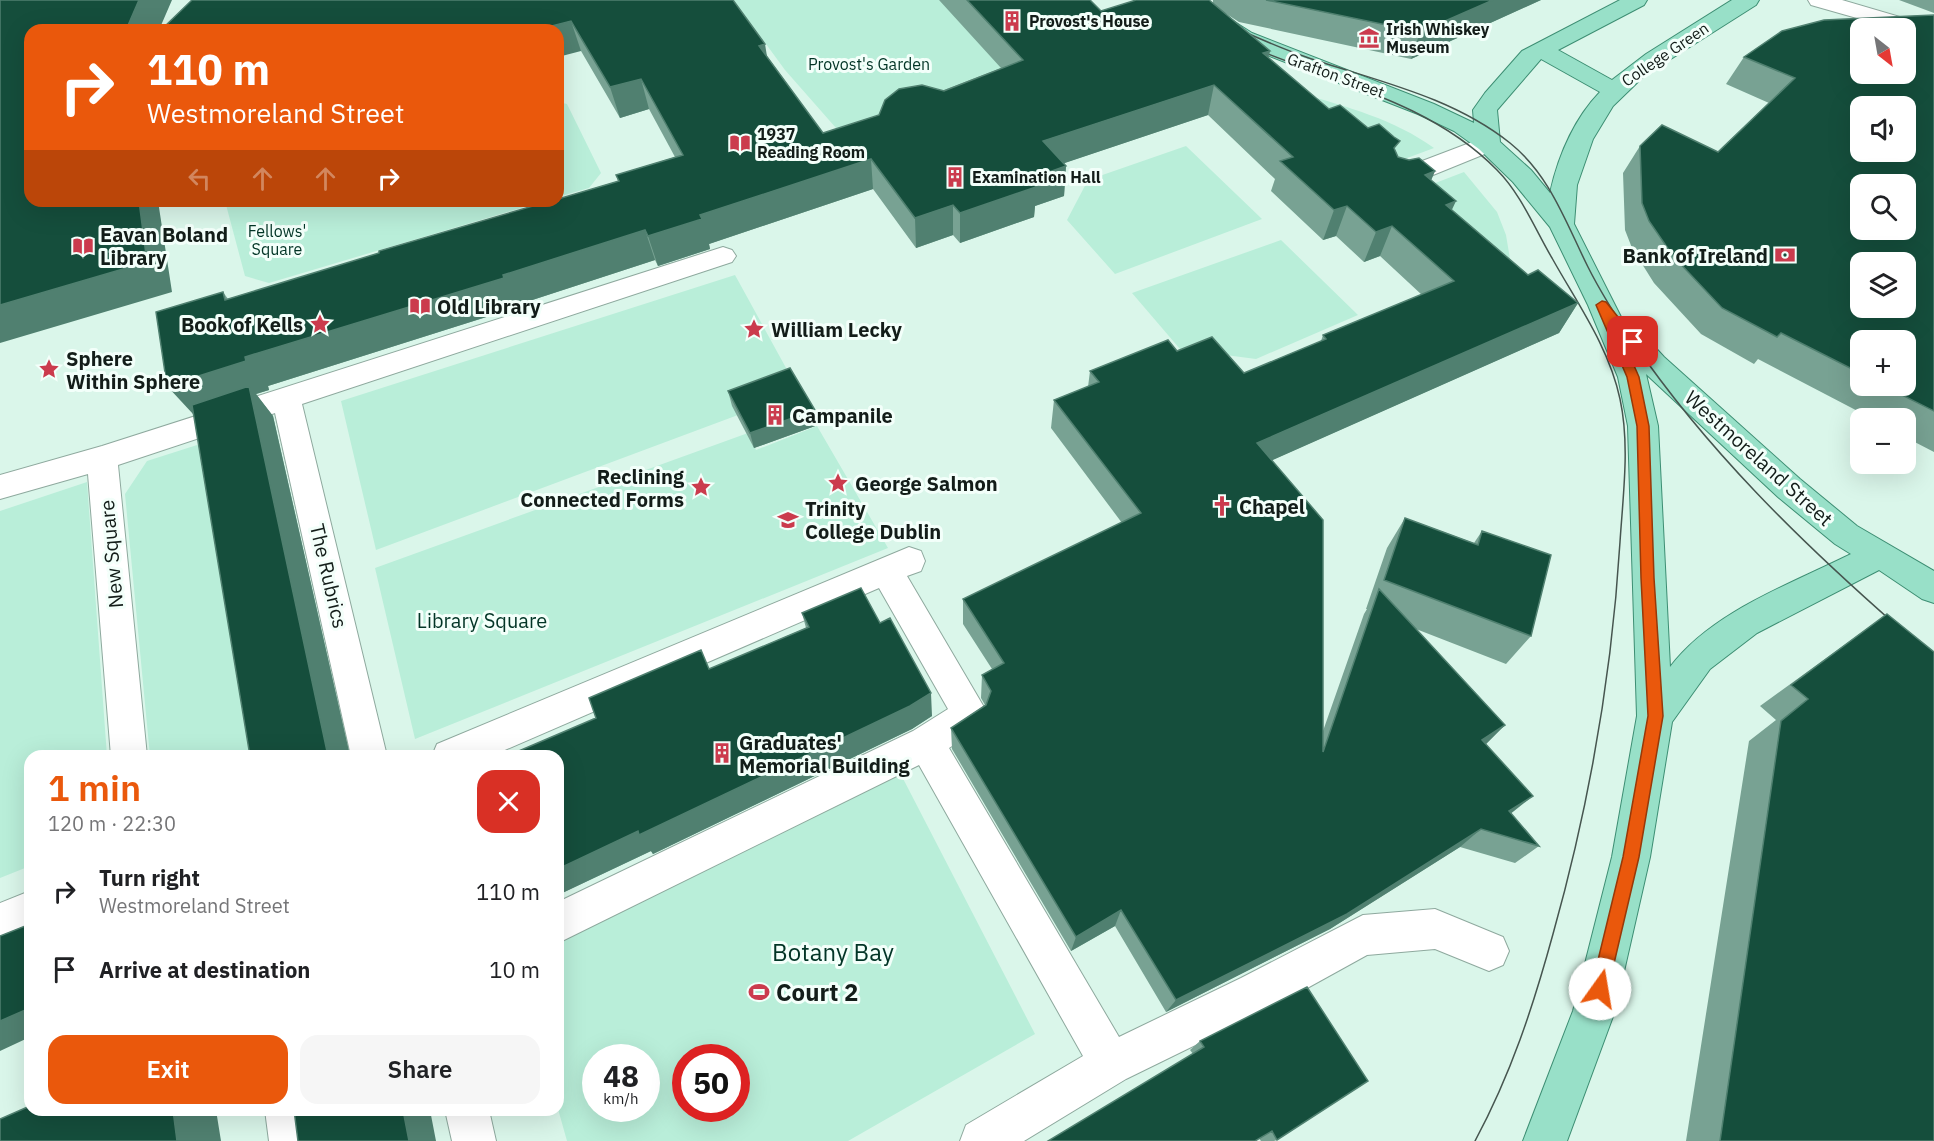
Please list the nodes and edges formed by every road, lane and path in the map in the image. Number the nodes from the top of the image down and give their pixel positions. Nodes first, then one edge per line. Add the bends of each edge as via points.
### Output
1 (1186, 0) edge
2 (1636, 0) edge
3 (1748, 0) edge
4 (1819, 0) edge
5 (1934, 34) edge
6 (1541, 50) junction
7 (1614, 90) junction
8 (1488, 144) junction
9 (1397, 180) edge
10 (1561, 224) junction
11 (723, 256) dead end
12 (1602, 305) junction
13 (286, 397) junction
14 (102, 458) junction
15 (0, 487) edge
16 (1879, 555) junction
17 (1934, 589) edge
18 (1655, 716) junction
19 (926, 743) junction
20 (128, 750) edge
21 (368, 750) edge
22 (464, 750) edge
23 (24, 913) edge
24 (564, 920) edge
25 (0, 923) edge
26 (1489, 951) dead end
27 (1110, 1064) junction
28 (288, 1116) edge
29 (468, 1116) edge
30 (291, 1141) edge
31 (474, 1141) edge
32 (982, 1141) edge
33 (1545, 1141) edge

1 - 8 main road, Grafton Street via 1216,22 1261,46 1426,109
2 - 6 main road
3 - 7 main road, College Green via 1667,50
4 - 5 street
6 - 7 main road, College Green
6 - 8 main road via 1530,56 1485,110
7 - 10 main road, College Green via 1587,123 1578,141 1559,204
8 - 9 street
8 - 10 main road, College Green via 1522,176
10 - 12 main road, College Green
11 - 13 street
12 - 16 main road, Westmoreland Street via 1654,364 1789,488 1846,535
12 - 18 main road via 1633,377 1643,426
13 - 14 street
13 - 21 street, The Rubrics
14 - 15 street
14 - 20 street, New Square
16 - 17 main road, Westmoreland Street
16 - 18 main road via 1745,623 1698,658
18 - 33 main road via 1631,857 1594,1011
19 - 22 street via 970,714 897,566
19 - 24 street
19 - 27 street
23 - 25 street
26 - 27 street via 1435,929 1363,935 1256,993
27 - 32 street
28 - 30 street
29 - 31 street

